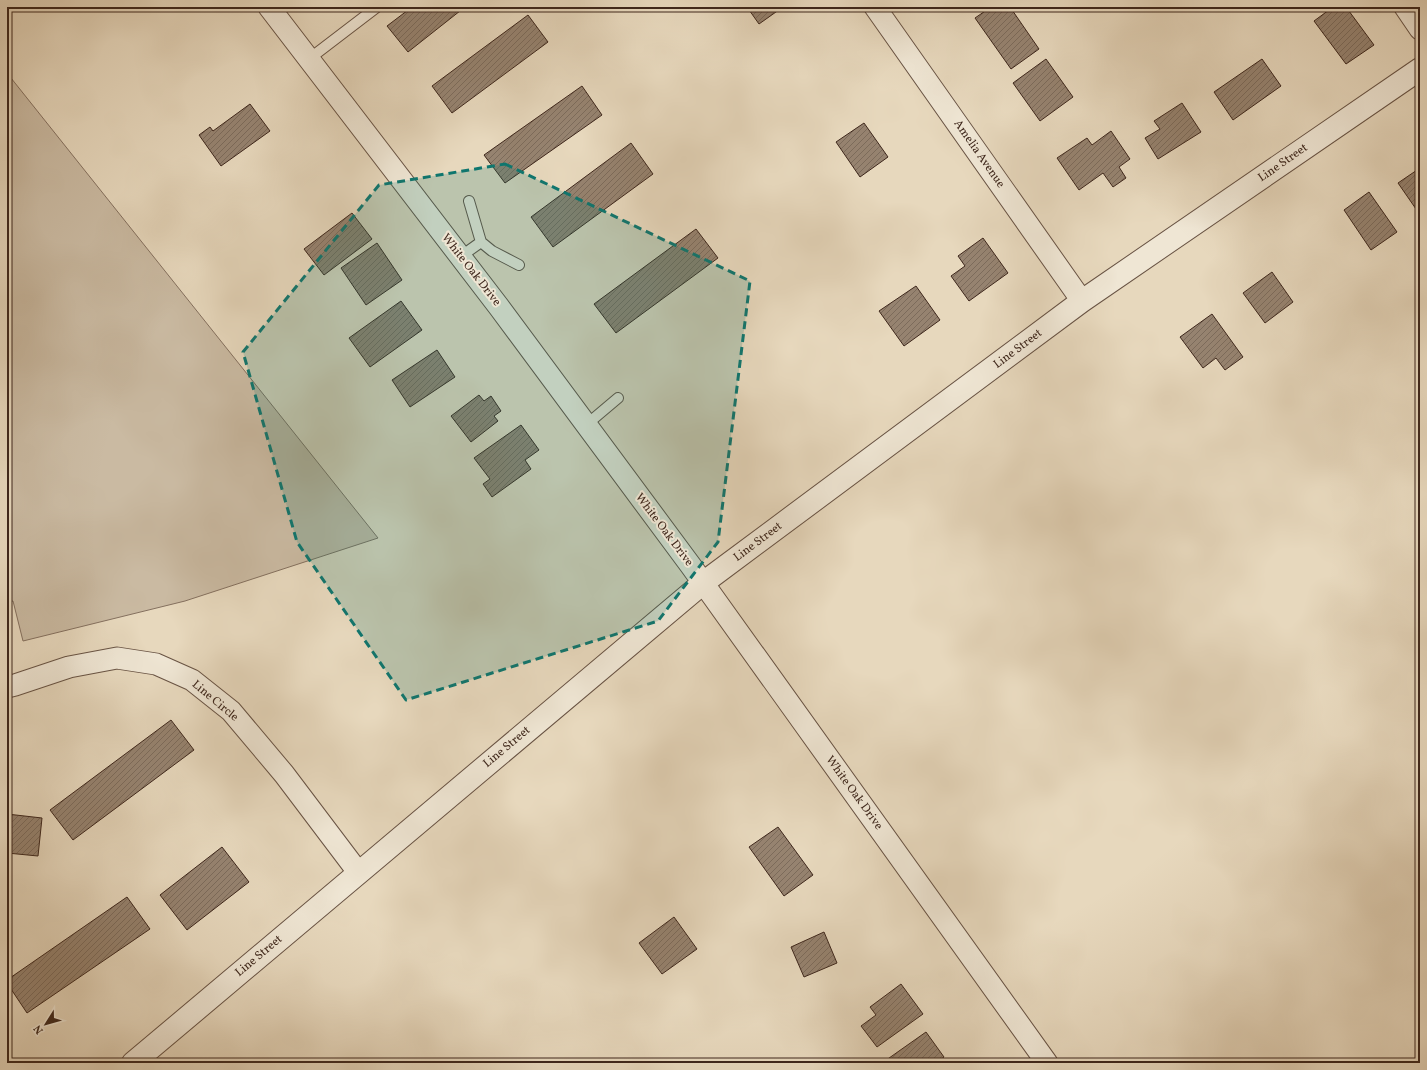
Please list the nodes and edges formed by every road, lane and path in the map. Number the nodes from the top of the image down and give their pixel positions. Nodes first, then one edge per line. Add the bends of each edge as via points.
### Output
1 (269, 7) edge
2 (377, 7) edge
3 (876, 7) edge
4 (1405, 7) edge
5 (1420, 29) edge
6 (309, 59) junction
7 (1420, 68) edge
8 (469, 201) dead end
9 (481, 242) junction
10 (460, 257) junction
11 (519, 265) dead end
12 (1082, 302) junction
13 (618, 398) dead end
14 (586, 424) junction
15 (703, 583) junction
16 (7, 687) edge
17 (358, 872) junction
18 (133, 1063) edge
19 (1047, 1063) edge

1 - 6 street, White Oak Drive
2 - 6 lane
3 - 12 street, Amelia Avenue
4 - 5 street
6 - 10 street, White Oak Drive
7 - 12 street, Line Street
8 - 9 lane
9 - 10 lane
9 - 11 lane via 492,251
10 - 14 street, White Oak Drive
12 - 15 street, Line Street
13 - 14 lane
14 - 15 street, White Oak Drive
15 - 17 street, Line Street
15 - 19 street, White Oak Drive
16 - 17 street, Line Circle via 69,667 118,658 156,664 192,680 231,712 284,774
17 - 18 street, Line Street

